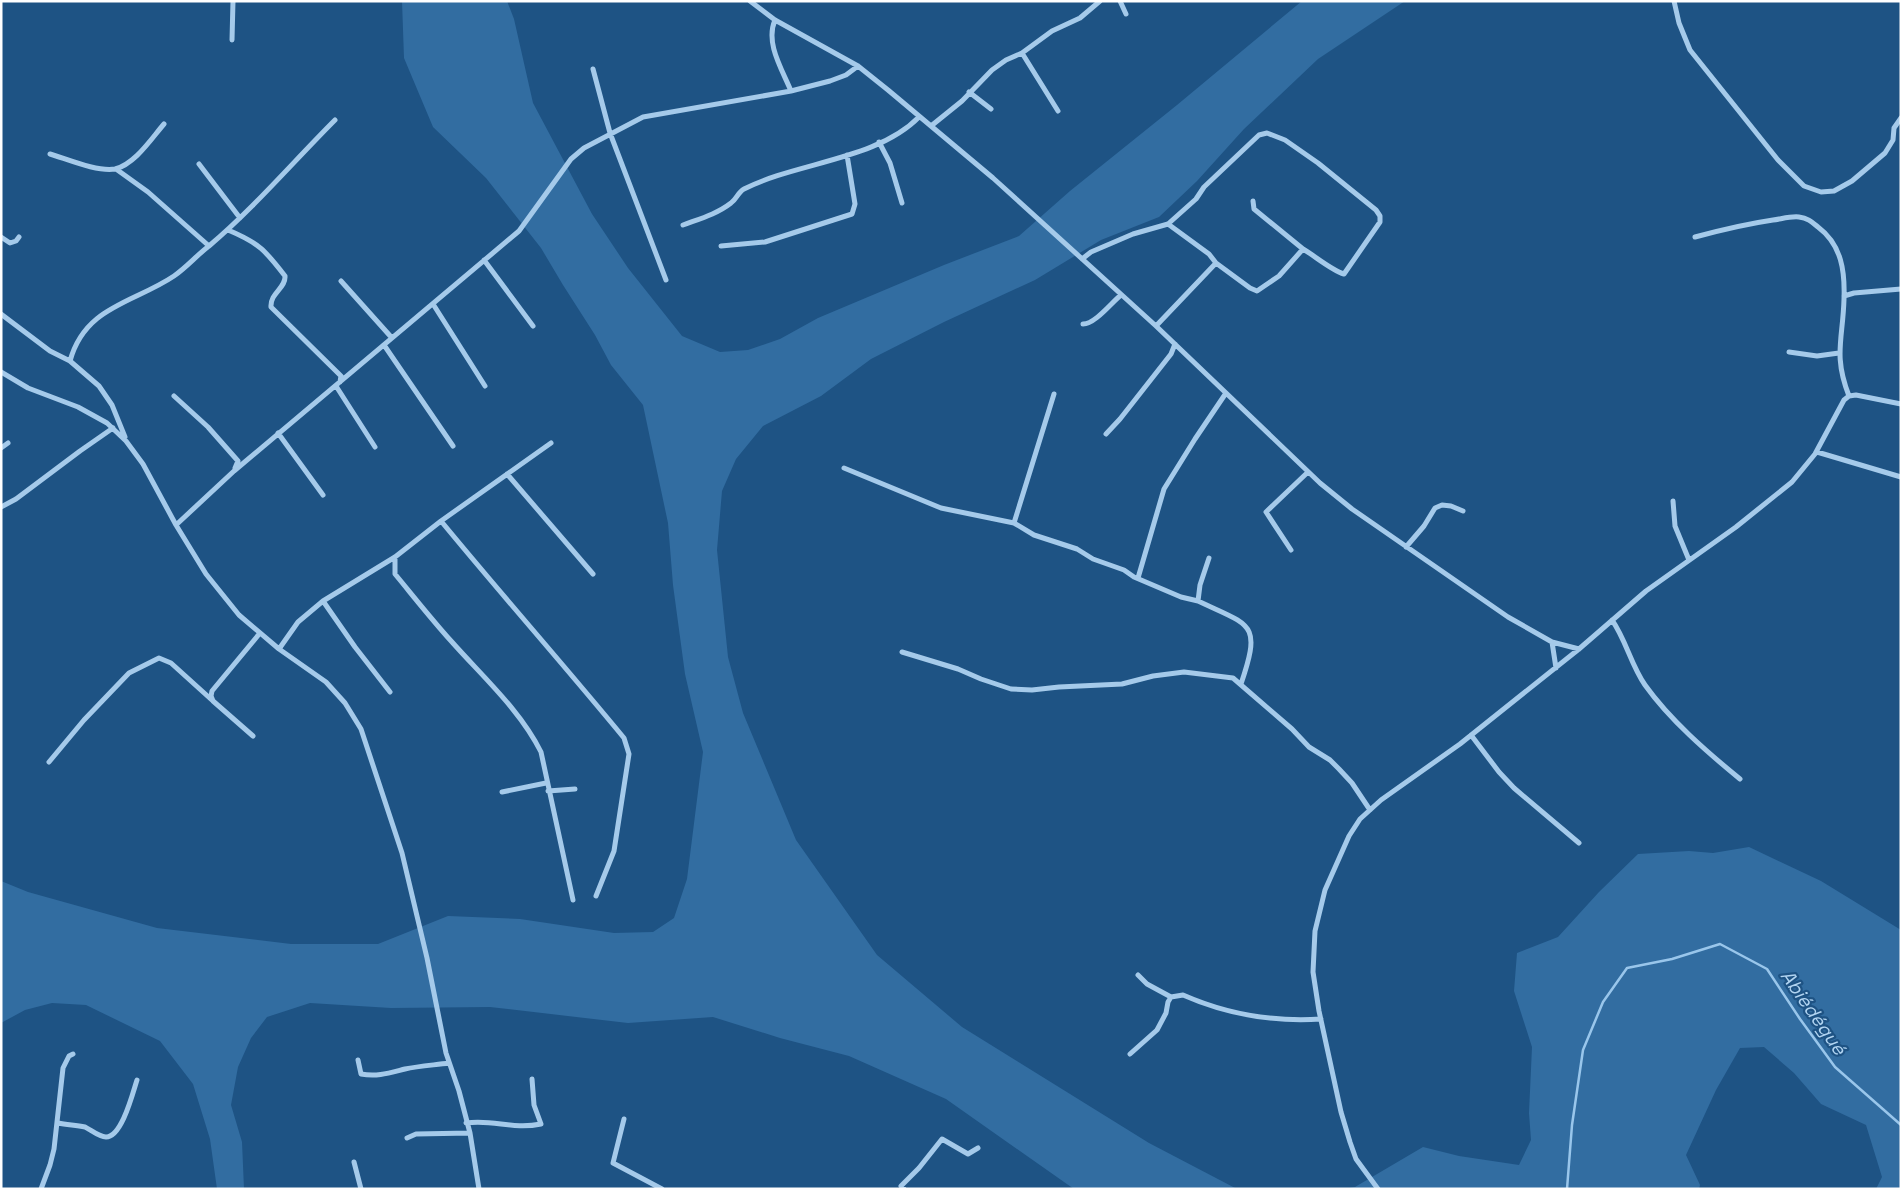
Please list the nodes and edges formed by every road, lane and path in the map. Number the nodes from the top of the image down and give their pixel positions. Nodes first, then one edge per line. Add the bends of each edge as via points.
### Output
1 (233, 1) edge
2 (750, 1) edge
3 (1100, 1) edge
4 (1120, 1) edge
5 (1674, 1) edge
6 (1126, 14) dead end
7 (775, 20) junction
8 (232, 40) dead end
9 (1022, 53) junction
10 (858, 66) junction
11 (593, 70) dead end
12 (791, 91) junction
13 (969, 92) junction
14 (991, 109) dead end
15 (1058, 111) dead end
16 (919, 117) junction
17 (1901, 118) edge
18 (335, 120) dead end
19 (164, 124) dead end
20 (931, 126) junction
21 (610, 133) junction
22 (879, 142) junction
23 (50, 154) dead end
24 (848, 156) junction
25 (199, 164) dead end
26 (116, 168) junction
27 (1253, 201) dead end
28 (902, 203) dead end
29 (240, 218) junction
30 (1168, 224) junction
31 (683, 225) dead end
32 (228, 230) junction
33 (1, 237) edge
34 (1695, 237) dead end
35 (19, 238) dead end
36 (208, 246) junction
37 (721, 246) dead end
38 (1302, 249) junction
39 (1082, 259) junction
40 (484, 260) junction
41 (1216, 263) junction
42 (666, 280) dead end
43 (341, 281) dead end
44 (1901, 289) edge
45 (1122, 295) junction
46 (1844, 296) junction
47 (433, 304) junction
48 (1, 314) edge
49 (1083, 324) dead end
50 (533, 326) dead end
51 (1156, 326) junction
52 (392, 338) junction
53 (1175, 344) junction
54 (384, 345) junction
55 (1789, 352) dead end
56 (1839, 353) junction
57 (70, 361) junction
58 (1, 372) edge
59 (338, 384) junction
60 (485, 386) dead end
61 (1226, 393) junction
62 (1054, 394) dead end
63 (174, 396) dead end
64 (1849, 396) junction
65 (1901, 404) edge
66 (112, 428) junction
67 (278, 434) junction
68 (1106, 434) dead end
69 (126, 441) junction
70 (8, 443) dead end
71 (550, 443) dead end
72 (453, 446) dead end
73 (375, 447) dead end
74 (1, 448) edge
75 (1817, 452) junction
76 (844, 468) dead end
77 (234, 471) junction
78 (1308, 472) junction
79 (507, 474) junction
80 (1901, 477) edge
81 (323, 495) dead end
82 (1673, 501) dead end
83 (1, 507) edge
84 (1463, 511) dead end
85 (441, 521) junction
86 (1014, 523) junction
87 (176, 525) junction
88 (1406, 547) junction
89 (1291, 550) dead end
90 (395, 557) junction
91 (1209, 558) dead end
92 (1688, 560) junction
93 (593, 574) dead end
94 (1138, 578) junction
95 (1198, 600) junction
96 (323, 601) junction
97 (1612, 620) junction
98 (260, 633) junction
99 (1552, 642) junction
100 (279, 649) junction
101 (1579, 649) junction
102 (902, 652) dead end
103 (1556, 668) junction
104 (1240, 684) junction
105 (390, 692) dead end
106 (213, 701) junction
107 (1471, 735) junction
108 (253, 736) dead end
109 (49, 762) dead end
110 (1740, 779) dead end
111 (546, 783) junction
112 (575, 789) dead end
113 (548, 791) junction
114 (502, 792) dead end
115 (1370, 810) junction
116 (1579, 843) dead end
117 (596, 896) dead end
118 (573, 900) dead end
119 (1138, 975) dead end
120 (1171, 996) junction
121 (1321, 1019) junction
122 (73, 1054) dead end
123 (1130, 1054) dead end
124 (358, 1060) dead end
125 (449, 1063) junction
126 (532, 1079) dead end
127 (137, 1080) dead end
128 (624, 1119) dead end
129 (58, 1123) junction
130 (466, 1123) junction
131 (470, 1133) junction
132 (407, 1138) dead end
133 (978, 1148) dead end
134 (354, 1162) dead end
135 (900, 1188) edge
136 (41, 1189) edge
137 (361, 1189) edge
138 (479, 1189) edge
139 (662, 1189) edge
140 (1378, 1189) edge

1 - 8 street
2 - 7 street
3 - 9 street via 1080,18 1052,31
4 - 6 street
5 - 17 street via 1690,50 1778,160 1804,186 1821,192 1834,191 1852,181 1885,153
7 - 10 street
7 - 12 street via 771,29 772,44
9 - 13 street via 992,70
9 - 15 street
10 - 12 street via 830,81
10 - 16 street
11 - 21 street
12 - 21 street via 643,117
13 - 14 street
13 - 20 street
16 - 20 street
16 - 22 street via 909,128
18 - 29 street
19 - 26 street via 139,153
20 - 39 street
21 - 40 street via 571,158 519,231
21 - 42 street
22 - 24 street
22 - 28 street via 890,163
23 - 26 street via 98,168
24 - 31 street via 771,178 742,190 733,202 717,212
24 - 37 street via 855,204 852,214 765,242
25 - 29 street
26 - 36 street
27 - 38 street via 1254,209
29 - 32 street
30 - 38 street via 1258,135 1267,133 1285,140 1318,163 1380,216 1380,222 1344,274
30 - 39 street via 1134,234
30 - 41 street via 1209,254
32 - 36 street
32 - 59 street via 250,239 266,251 285,276 271,300 271,307 341,376
33 - 35 street via 10,243
34 - 46 street via 1734,226 1797,216 1809,220 1831,239 1842,261
36 - 57 street via 175,275 112,306 94,321 74,346
38 - 41 street via 1279,276 1257,291
39 - 45 street
40 - 47 street
40 - 50 street
41 - 51 street
43 - 52 street
44 - 46 street
45 - 49 street via 1094,320
45 - 51 street
46 - 56 street
47 - 52 street
47 - 60 street
48 - 57 street via 50,351
51 - 53 street
52 - 54 street
53 - 61 street
53 - 68 street
54 - 59 street
54 - 72 street
55 - 56 street via 1817,356
56 - 64 street via 1842,378
57 - 69 street via 99,386 112,405
58 - 66 street via 28,388 78,407
59 - 67 street
59 - 73 street
61 - 78 street
61 - 94 street via 1164,489
62 - 86 street
63 - 77 street via 208,427 238,462
64 - 65 street
64 - 75 street
66 - 69 street
66 - 83 street
67 - 77 street
67 - 81 street
69 - 87 street via 143,464
70 - 74 street
71 - 79 street
75 - 80 street
75 - 92 street via 1792,482 1761,508
76 - 86 street via 941,508
77 - 87 street
78 - 88 street via 1352,509
78 - 89 street via 1266,512
79 - 85 street
79 - 93 street
82 - 92 street via 1675,526
84 - 88 street via 1442,505 1435,508
85 - 90 street
85 - 117 street via 628,746 630,754 614,851
86 - 94 street via 1034,535 1077,549
87 - 98 street via 206,574 239,615
88 - 99 street via 1508,617
90 - 96 street
90 - 111 street via 395,574 502,696 535,742
91 - 95 street
92 - 97 street
94 - 95 street via 1181,597
95 - 104 street via 1232,615 1252,637 1250,656
96 - 100 street via 298,622
96 - 105 street
97 - 101 street
97 - 110 street via 1655,699 1695,741
98 - 100 street
98 - 106 street via 212,691
99 - 101 street
99 - 103 street
100 - 125 street via 326,682 345,703 361,729 402,853
101 - 103 street
102 - 104 street via 1011,689 1122,684 1184,672 1233,678
103 - 107 street
104 - 115 street via 1309,747 1330,760
106 - 108 street
106 - 109 street via 171,663 159,658 129,673
107 - 115 street
107 - 116 street via 1514,788
111 - 113 street
111 - 114 street
112 - 113 street
113 - 118 street
115 - 121 street via 1349,836 1325,890 1315,931 1313,972
119 - 120 street via 1147,984
120 - 121 street via 1183,995 1226,1011 1285,1019
120 - 123 street via 1157,1030
121 - 140 street via 1350,1142 1356,1159
122 - 129 street via 63,1068
124 - 125 street via 361,1074 369,1076
125 - 130 street
126 - 130 street via 534,1105 541,1124 510,1127 487,1122
127 - 129 street via 126,1114 111,1136 104,1137 85,1128
128 - 139 street via 613,1162
129 - 136 street via 50,1165
130 - 131 street
131 - 132 street via 416,1134
131 - 138 street
133 - 135 street via 968,1154 942,1139
134 - 137 street

